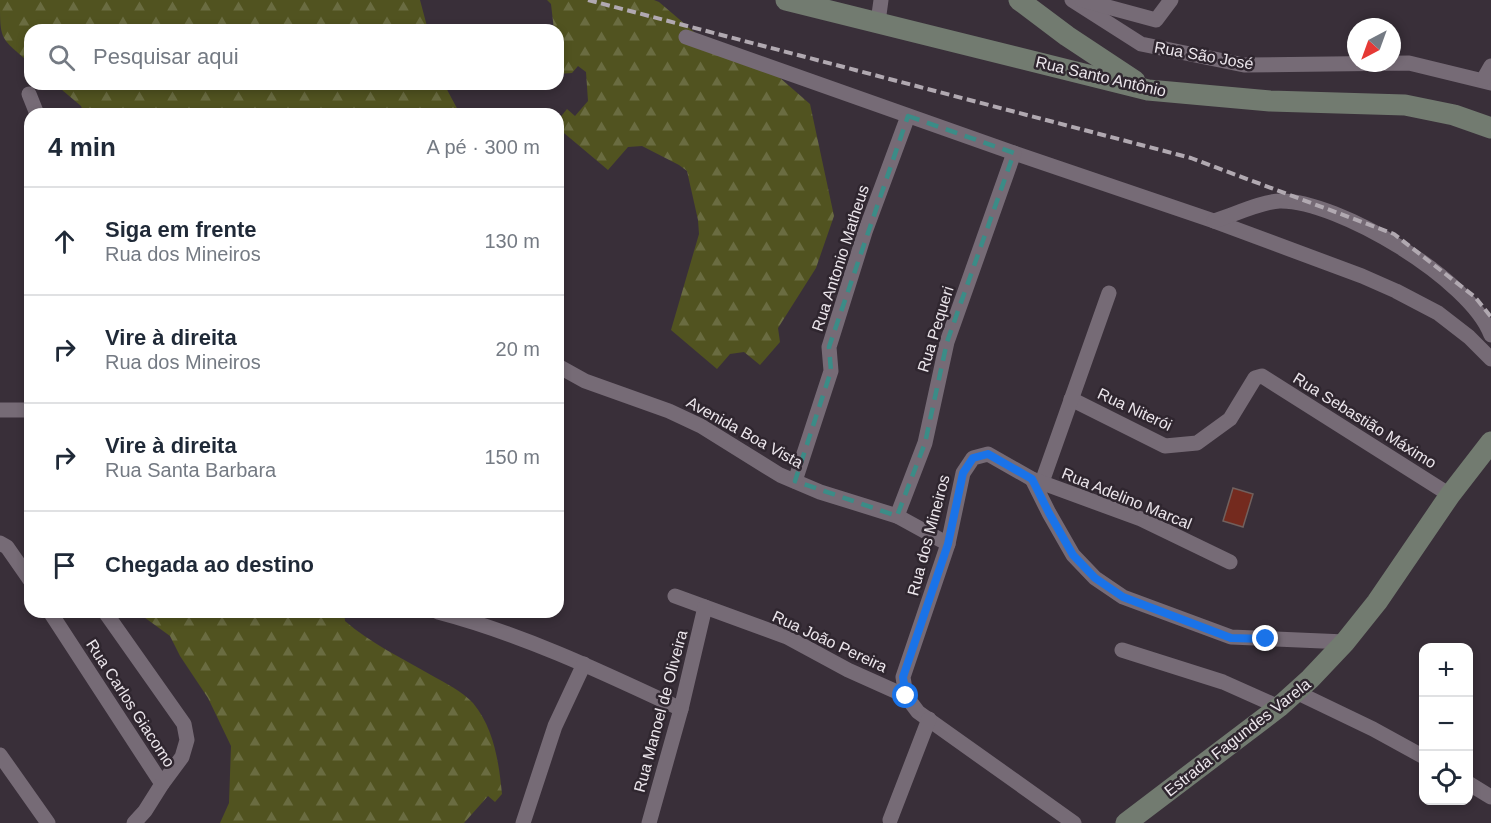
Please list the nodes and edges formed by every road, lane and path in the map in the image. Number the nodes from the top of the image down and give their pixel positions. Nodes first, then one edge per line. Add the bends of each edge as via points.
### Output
1 (786, 0) edge
2 (881, 0) edge
3 (1019, 0) edge
4 (1072, 0) edge
5 (1080, 0) edge
6 (1171, 0) edge
7 (878, 22) junction
8 (686, 37) dead end
9 (1491, 66) edge
10 (1487, 81) edge
11 (1148, 90) junction
12 (29, 94) dead end
13 (35, 108) edge
14 (908, 116) junction
15 (1491, 128) edge
16 (1014, 153) junction
17 (1214, 221) junction
18 (1109, 293) dead end
19 (1491, 335) edge
20 (1491, 359) edge
21 (564, 369) edge
22 (1262, 376) joint
23 (1071, 399) junction
24 (0, 410) edge
25 (24, 410) edge
26 (1491, 442) edge
27 (795, 481) junction
28 (1037, 481) junction
29 (1450, 495) junction
30 (897, 516) junction
31 (0, 543) edge
32 (948, 544) junction
33 (1230, 562) dead end
34 (24, 571) edge
35 (675, 596) dead end
36 (705, 607) junction
37 (55, 618) edge
38 (109, 618) edge
39 (460, 618) edge
40 (1345, 642) junction
41 (1122, 650) dead end
42 (584, 664) junction
43 (1296, 692) junction
44 (906, 696) junction
45 (1279, 706) junction
46 (681, 709) junction
47 (929, 719) junction
48 (1419, 754) edge
49 (0, 755) edge
50 (162, 784) junction
51 (1473, 786) edge
52 (1491, 797) edge
53 (890, 820) dead end
54 (48, 823) edge
55 (134, 823) edge
56 (523, 823) edge
57 (649, 823) edge
58 (1074, 823) edge
59 (1126, 823) edge

1 - 7 main road, Rua Santo Antônio
2 - 7 street
3 - 11 main road
4 - 10 street, Rua São José via 1141,44 1244,64 1408,63
5 - 6 street via 1156,20
7 - 11 main road, Rua Santo Antônio
8 - 14 street
9 - 10 street
11 - 15 main road, Rua Santo Antônio via 1270,101 1405,105
12 - 13 street
14 - 16 street
14 - 27 street, Rua Antonio Matheus via 865,232 829,347 831,371
16 - 17 street
16 - 30 street, Rua Pequeri via 946,342 925,443
17 - 19 street via 1278,201 1335,213 1405,250 1438,275 1471,303
17 - 20 street via 1396,291 1438,313
18 - 23 street, Rua Niterói
21 - 27 street, Avenida Boa Vista via 701,426
22 - 23 street, Rua Niterói via 1255,378 1230,419 1197,443 1165,446
22 - 29 street, Rua Sebastião Máximo
23 - 28 street, Rua Niterói
24 - 25 street
26 - 29 main road, Estrada Fagundes Varela
27 - 30 street, Avenida Boa Vista
28 - 32 street, Rua dos Mineiros via 988,454 973,458 963,473
28 - 33 street, Rua Adelino Marcal via 1141,519
28 - 40 street via 1049,513 1073,555 1095,578 1123,597 1231,638
29 - 40 main road, Estrada Fagundes Varela
30 - 32 street, Avenida Boa Vista
31 - 34 street via 7,546
32 - 44 street, Rua dos Mineiros via 903,677
35 - 36 street, Rua João Pereira
36 - 44 street, Rua João Pereira via 788,637
36 - 46 street, Rua Manoel de Oliveira
37 - 50 street, Rua Carlos Giacomo
38 - 50 street via 184,724 188,740 182,757
39 - 42 street
40 - 43 main road, Estrada Fagundes Varela
41 - 45 street via 1222,682
42 - 46 street
42 - 56 street via 555,726
43 - 45 main road, Estrada Fagundes Varela
43 - 48 street
44 - 47 street, Rua João Pereira
45 - 59 main road, Estrada Fagundes Varela
46 - 57 street, Rua Manoel de Oliveira
47 - 53 street
47 - 58 street, Rua João Pereira
49 - 54 street
50 - 55 street
51 - 52 street

